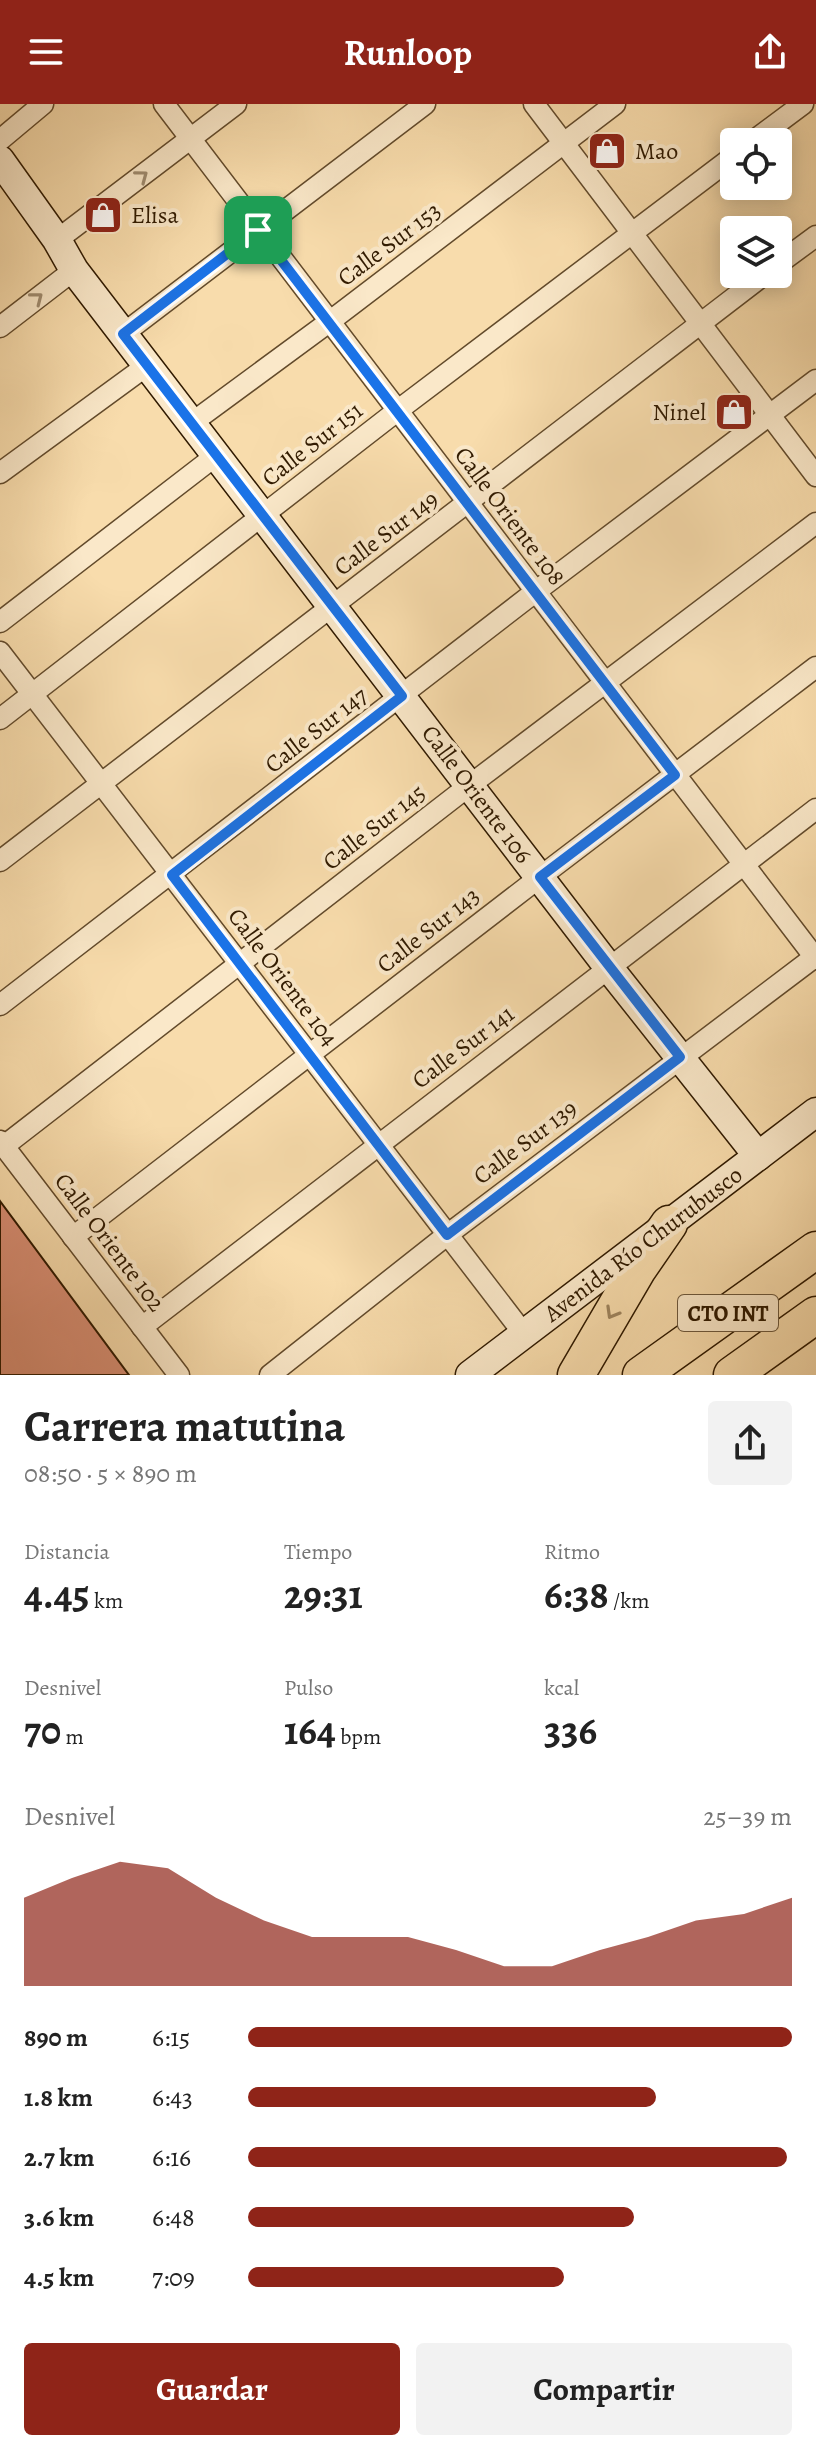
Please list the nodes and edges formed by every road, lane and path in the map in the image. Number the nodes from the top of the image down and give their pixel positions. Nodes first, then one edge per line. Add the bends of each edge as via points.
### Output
1 (43, 104) edge
2 (164, 104) edge
3 (236, 104) edge
4 (425, 104) edge
5 (534, 104) edge
6 (615, 104) edge
7 (803, 104) edge
8 (771, 128) edge
9 (191, 138) junction
10 (0, 140) edge
11 (564, 143) junction
12 (720, 166) edge
13 (4, 174) edge
14 (258, 230) junction
15 (631, 233) junction
16 (816, 236) edge
17 (57, 240) junction
18 (792, 254) edge
19 (74, 270) junction
20 (746, 288) edge
21 (329, 322) junction
22 (699, 323) junction
23 (0, 327) edge
24 (123, 334) junction
25 (149, 364) junction
26 (816, 380) edge
27 (397, 411) junction
28 (769, 416) junction
29 (193, 422) junction
30 (218, 454) junction
31 (0, 473) edge
32 (816, 476) edge
33 (468, 503) junction
34 (263, 515) junction
35 (816, 523) edge
36 (535, 592) junction
37 (333, 607) junction
38 (0, 622) edge
39 (0, 652) edge
40 (816, 667) edge
41 (606, 684) junction
42 (31, 695) junction
43 (402, 696) junction
44 (0, 719) edge
45 (675, 775) junction
46 (101, 784) junction
47 (470, 785) junction
48 (816, 809) edge
49 (0, 861) edge
50 (744, 864) junction
51 (172, 875) junction
52 (540, 877) junction
53 (815, 957) edge
54 (239, 963) junction
55 (609, 968) junction
56 (0, 1005) edge
57 (309, 1054) junction
58 (680, 1057) junction
59 (816, 1112) edge
60 (2, 1144) edge
61 (377, 1144) junction
62 (758, 1156) junction
63 (669, 1224) junction
64 (447, 1235) junction
65 (73, 1237) junction
66 (816, 1250) edge
67 (816, 1315) edge
68 (142, 1327) junction
69 (524, 1334) junction
70 (179, 1375) edge
71 (270, 1375) edge
72 (470, 1375) edge
73 (576, 1375) edge
74 (641, 1375) edge
75 (732, 1375) edge

1 - 10 street
2 - 9 street, Calle Oriente 108
3 - 9 street
4 - 14 street
5 - 11 street
6 - 11 street, Calle Sur 153
7 - 8 street
9 - 14 street, Calle Oriente 108
17 -> 9 street
11 - 15 street
11 - 21 street, Calle Sur 153
12 - 15 street, Calle Sur 151
13 - 17 street, Calle Oriente 106
14 - 21 street, Calle Oriente 108
14 - 24 street
15 - 22 street
15 - 27 street, Calle Sur 151
16 - 18 street
17 - 19 street, Calle Oriente 106
23 -> 19 street
19 - 24 street, Calle Oriente 106
20 - 22 street, Calle Sur 149
21 - 27 street, Calle Oriente 108
21 - 29 street, Calle Sur 153
22 - 28 street
22 - 33 street, Calle Sur 149
24 - 25 street, Calle Oriente 106
25 - 29 street, Calle Oriente 106
25 - 31 street
26 - 28 street, Calle Sur 147
27 - 33 street, Calle Oriente 108
27 - 34 street, Calle Sur 151
28 - 32 street
28 - 36 street, Calle Sur 147
29 - 30 street, Calle Oriente 106
30 - 34 street, Calle Oriente 106
30 - 38 street
33 - 36 street, Calle Oriente 108
33 - 37 street, Calle Sur 149
34 - 37 street, Calle Oriente 106
34 - 42 street, Calle Sur 151
35 - 41 street, Calle Sur 145
36 - 41 street, Calle Oriente 108
36 - 43 street, Calle Sur 147
37 - 43 street, Calle Oriente 106
37 - 46 street, Calle Sur 149
39 - 42 street, Calle Oriente 104
40 - 45 street, Calle Sur 143
41 - 45 street, Calle Oriente 108
41 - 47 street, Calle Sur 145
42 - 44 street, Calle Sur 151
42 - 46 street, Calle Oriente 104
43 - 47 street, Calle Oriente 106
43 - 51 street, Calle Sur 147
45 - 50 street, Calle Oriente 108
45 - 52 street, Calle Sur 143
46 - 49 street, Calle Sur 149
46 - 51 street, Calle Oriente 104
47 - 52 street, Calle Oriente 106
47 - 54 street, Calle Sur 145
48 - 50 street, Calle Sur 141
50 - 53 street, Calle Oriente 108
50 - 55 street, Calle Sur 141
51 - 54 street, Calle Oriente 104
51 - 56 street, Calle Sur 147
52 - 55 street, Calle Oriente 106
52 - 57 street, Calle Sur 143
53 - 58 street, Calle Sur 139
54 - 57 street, Calle Oriente 104
54 - 60 street, Calle Sur 145
55 - 58 street, Calle Oriente 106
55 - 61 street, Calle Sur 141
57 - 61 street, Calle Oriente 104
57 - 65 street, Calle Sur 143
58 - 62 street, Calle Oriente 106
58 - 64 street, Calle Sur 139
59 - 62 street, Avenida Río Churubusco
60 - 65 street, Calle Oriente 102
61 - 64 street, Calle Oriente 104
61 - 68 street, Calle Sur 141
62 - 63 street, Avenida Río Churubusco
63 - 69 street, Avenida Río Churubusco
63 -> 73 highway
64 - 69 street, Calle Oriente 104
64 - 71 street, Calle Sur 139
65 - 68 street, Calle Oriente 102
66 - 74 highway, CTO INT
67 - 75 highway, CTO INT
68 - 70 street, Calle Oriente 102
69 - 72 street, Avenida Río Churubusco

